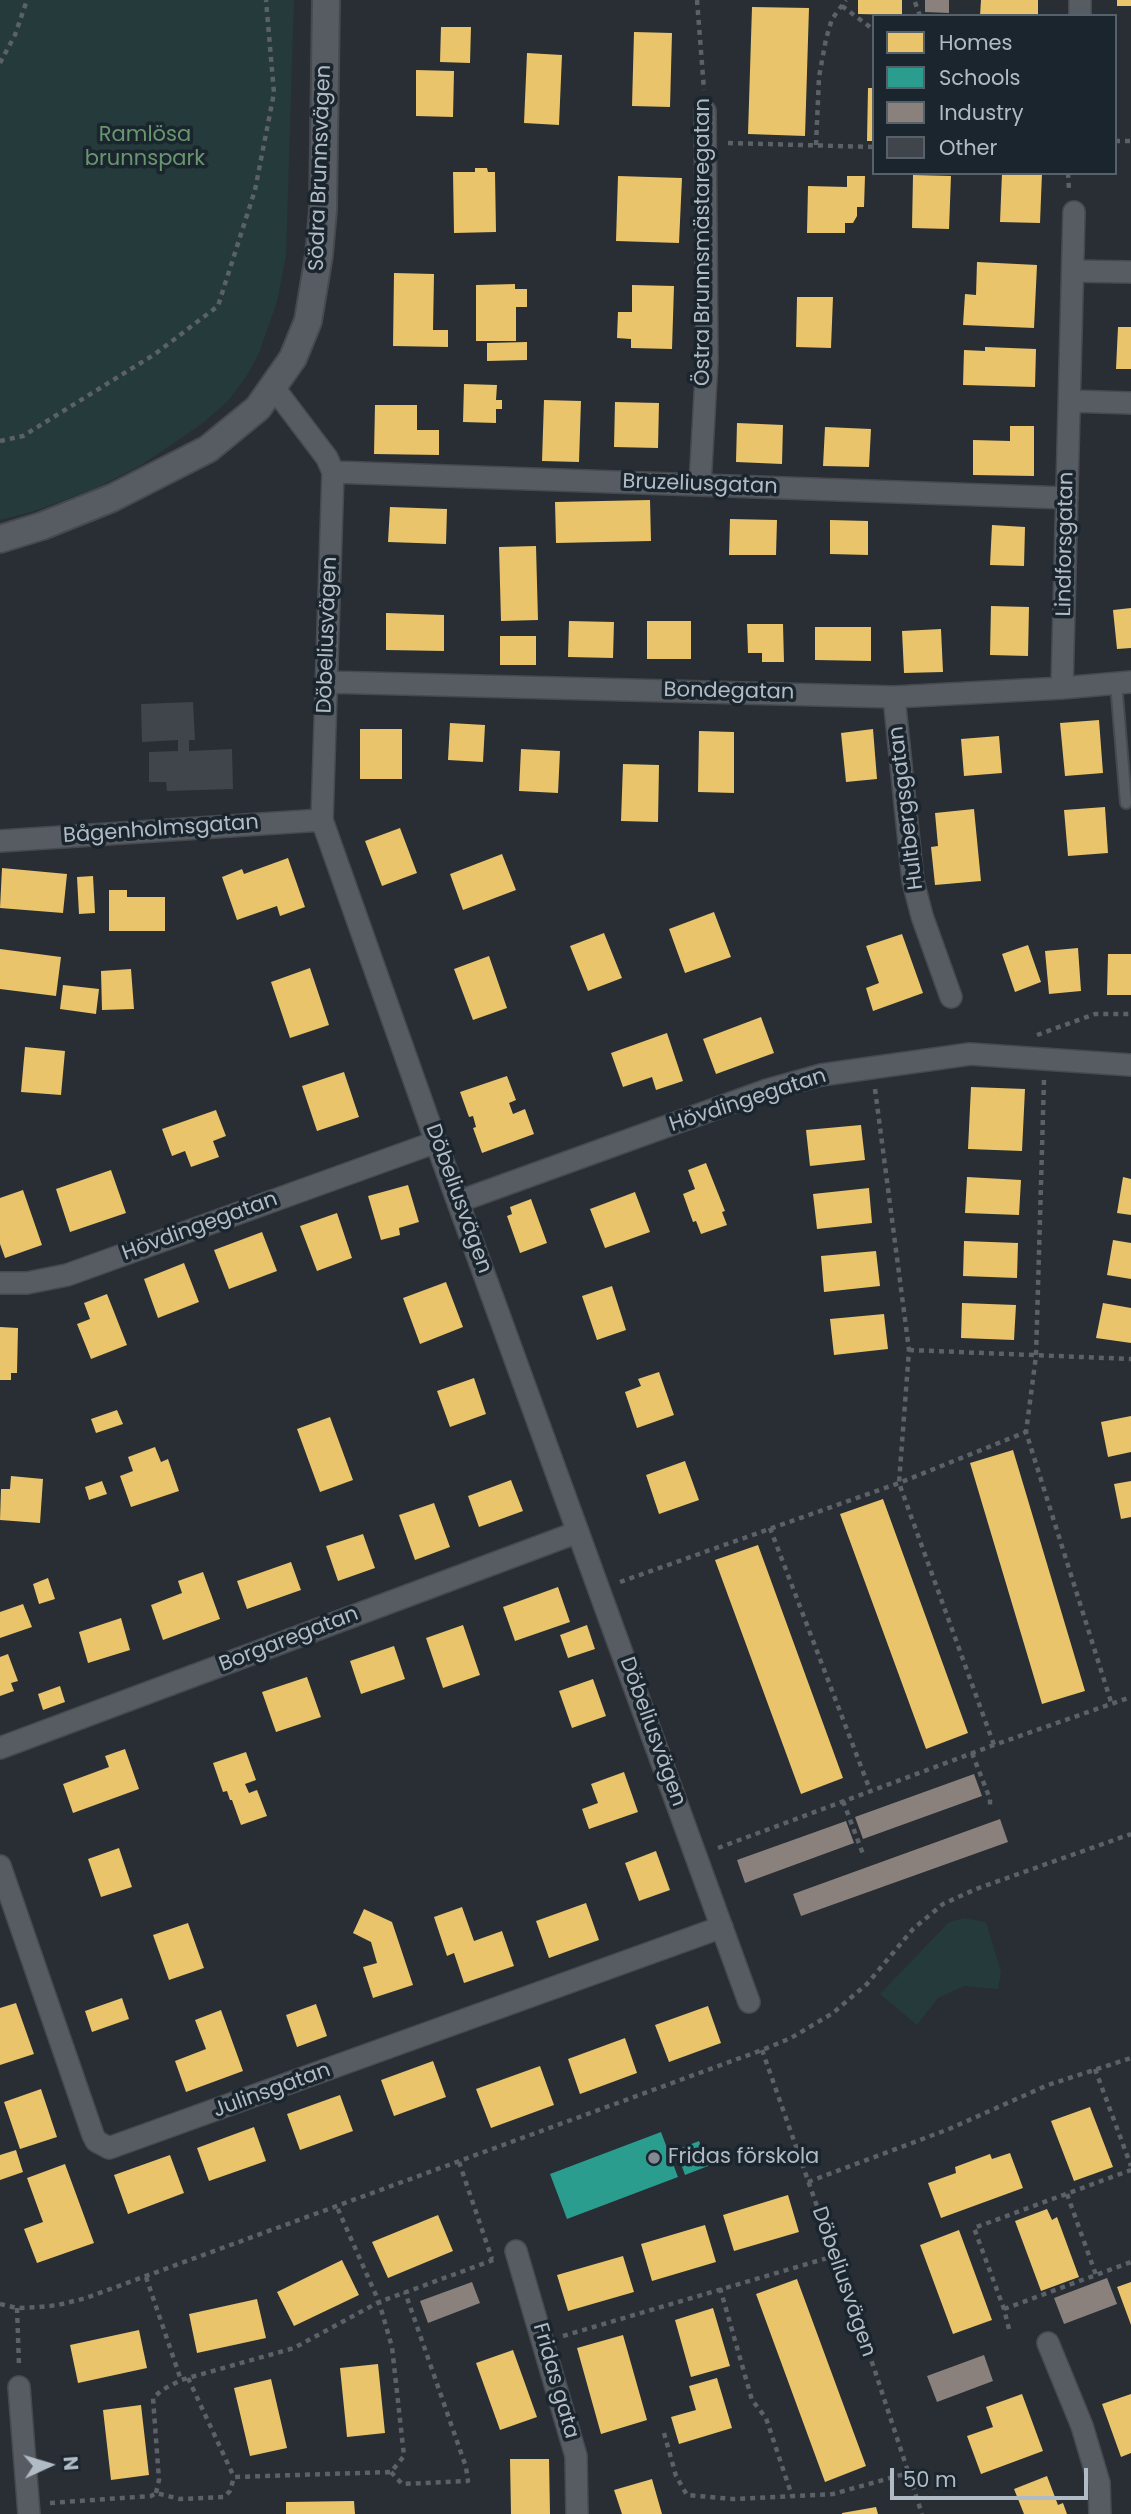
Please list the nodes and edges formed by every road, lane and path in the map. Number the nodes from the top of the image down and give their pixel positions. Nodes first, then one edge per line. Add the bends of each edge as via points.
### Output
1 (27, 0) edge
2 (266, 0) edge
3 (327, 0) edge
4 (697, 0) edge
5 (846, 0) edge
6 (915, 2) dead end
7 (842, 6) junction
8 (919, 14) edge
9 (872, 28) edge
10 (0, 63) edge
11 (705, 111) joint
12 (706, 142) junction
13 (816, 145) junction
14 (872, 147) edge
15 (1074, 212) dead end
16 (1073, 271) junction
17 (1131, 272) edge
18 (274, 388) junction
19 (1070, 401) junction
20 (1131, 403) edge
21 (0, 441) edge
22 (333, 472) junction
23 (700, 485) junction
24 (1067, 498) junction
25 (0, 539) edge
26 (327, 682) junction
27 (1123, 683) edge
28 (1062, 688) junction
29 (894, 697) junction
30 (1126, 803) dead end
31 (322, 820) junction
32 (0, 841) edge
33 (951, 997) dead end
34 (1131, 1013) edge
35 (1034, 1036) dead end
36 (1044, 1059) junction
37 (1131, 1065) edge
38 (873, 1068) junction
39 (436, 1142) junction
40 (460, 1201) junction
41 (0, 1283) edge
42 (909, 1350) junction
43 (1036, 1356) junction
44 (1131, 1359) edge
45 (1027, 1432) junction
46 (899, 1483) junction
47 (770, 1528) junction
48 (578, 1532) junction
49 (600, 1589) junction
50 (1131, 1697) edge
51 (1111, 1702) junction
52 (994, 1745) junction
53 (0, 1748) edge
54 (972, 1753) junction
55 (870, 1790) junction
56 (843, 1801) junction
57 (990, 1809) dead end
58 (1131, 1834) edge
59 (863, 1854) dead end
60 (697, 1856) junction
61 (0, 1866) edge
62 (722, 1927) junction
63 (749, 2002) dead end
64 (762, 2050) junction
65 (1131, 2058) edge
66 (1095, 2069) junction
67 (459, 2162) junction
68 (1131, 2168) edge
69 (808, 2182) junction
70 (1067, 2194) junction
71 (337, 2207) junction
72 (516, 2251) dead end
73 (834, 2256) junction
74 (1131, 2262) edge
75 (1096, 2275) junction
76 (146, 2277) junction
77 (720, 2288) junction
78 (404, 2292) junction
79 (379, 2302) junction
80 (0, 2304) edge
81 (17, 2308) junction
82 (1004, 2309) junction
83 (1009, 2329) dead end
84 (544, 2342) junction
85 (1048, 2343) dead end
86 (188, 2378) junction
87 (181, 2380) junction
88 (19, 2387) joint
89 (664, 2433) dead end
90 (391, 2472) junction
91 (908, 2473) junction
92 (234, 2477) junction
93 (156, 2493) junction
94 (792, 2496) junction
95 (28, 2510) edge
96 (577, 2514) edge
97 (922, 2514) edge
98 (1100, 2514) edge

1 - 10 path
2 - 21 path via 274,93 255,190 218,306 155,354 23,436
3 - 18 street, Södra Brunnsvägen via 323,210 315,291 293,358
4 - 11 path, Östra Brunnsmästaregatan
5 - 7 path
6 - 8 path
7 - 9 path
7 - 13 path via 832,19 821,64
11 - 12 street, Östra Brunnsmästaregatan
12 - 13 path
12 - 23 street, Östra Brunnsmästaregatan via 707,360
13 - 14 path
15 - 16 street, Lindforsgatan
16 - 17 street
16 - 19 street, Lindforsgatan
18 - 22 street
18 - 25 street, Södra Brunnsvägen via 235,428 176,467 78,513
19 - 20 street
19 - 24 street, Lindforsgatan
22 - 23 street, Bruzeliusgatan
22 - 26 street, Döbeliusvägen
23 - 24 street, Bruzeliusgatan
24 - 28 street, Lindforsgatan
26 - 29 street, Bondegatan
26 - 31 street, Döbeliusvägen
27 - 28 street, Bondegatan
27 - 30 lane
28 - 29 street, Bondegatan
29 - 33 street, Hultbergsgatan via 913,881
31 - 32 street, Bågenholmsgatan
31 - 39 street, Döbeliusvägen
34 - 35 path via 1095,1014
36 - 37 street, Hövdingegatan
36 - 38 street, Hövdingegatan via 970,1054
36 - 43 path
38 - 40 street, Hövdingegatan via 821,1075 767,1090
38 - 42 path
39 - 40 street, Döbeliusvägen
39 - 41 street, Hövdingegatan via 67,1275
40 - 48 street, Döbeliusvägen
42 - 43 path
42 - 46 path
43 - 44 path
43 - 45 path
45 - 46 path
45 - 51 path
46 - 47 path
46 - 52 path
47 - 49 path
47 - 55 path
48 - 49 street, Döbeliusvägen
48 - 53 street, Borgaregatan
49 - 60 street, Döbeliusvägen
50 - 51 path
51 - 52 path
52 - 54 path
54 - 55 path
54 - 57 path
55 - 56 path
56 - 59 path
56 - 60 path
58 - 64 path via 943,1905 913,1929 867,1984 833,2013
60 - 62 street, Döbeliusvägen
61 - 62 street, Julinsgatan via 93,2135 109,2148
62 - 63 street, Döbeliusvägen
64 - 67 path
64 - 69 path, Döbeliusvägen
65 - 66 path
66 - 68 path
66 - 69 path
67 - 71 path
67 - 78 path via 492,2260
68 - 70 path
69 - 73 path, Döbeliusvägen
70 - 75 path
70 - 82 path via 974,2228
71 - 76 path
71 - 79 path
72 - 84 street, Fridas gata
73 - 77 path
73 - 91 path, Döbeliusvägen
74 - 75 path
75 - 82 path
76 - 81 path via 58,2305
76 - 87 path
77 - 84 path
77 - 94 path via 752,2400 766,2418
78 - 79 path
78 - 90 path via 468,2481 402,2484
79 - 86 path via 294,2348
79 - 90 path via 392,2347 404,2456
80 - 81 path
81 - 88 path
82 - 83 path
84 - 96 street, Fridas gata via 576,2456
85 - 98 street via 1082,2426 1099,2483
86 - 87 path
86 - 92 path
87 - 93 path via 153,2398
88 - 95 street
89 - 94 path via 676,2476 687,2495 733,2500
90 - 92 path
91 - 94 path via 833,2494
91 - 97 path, Döbeliusvägen
92 - 93 path via 224,2497 180,2499
93 - 95 path

